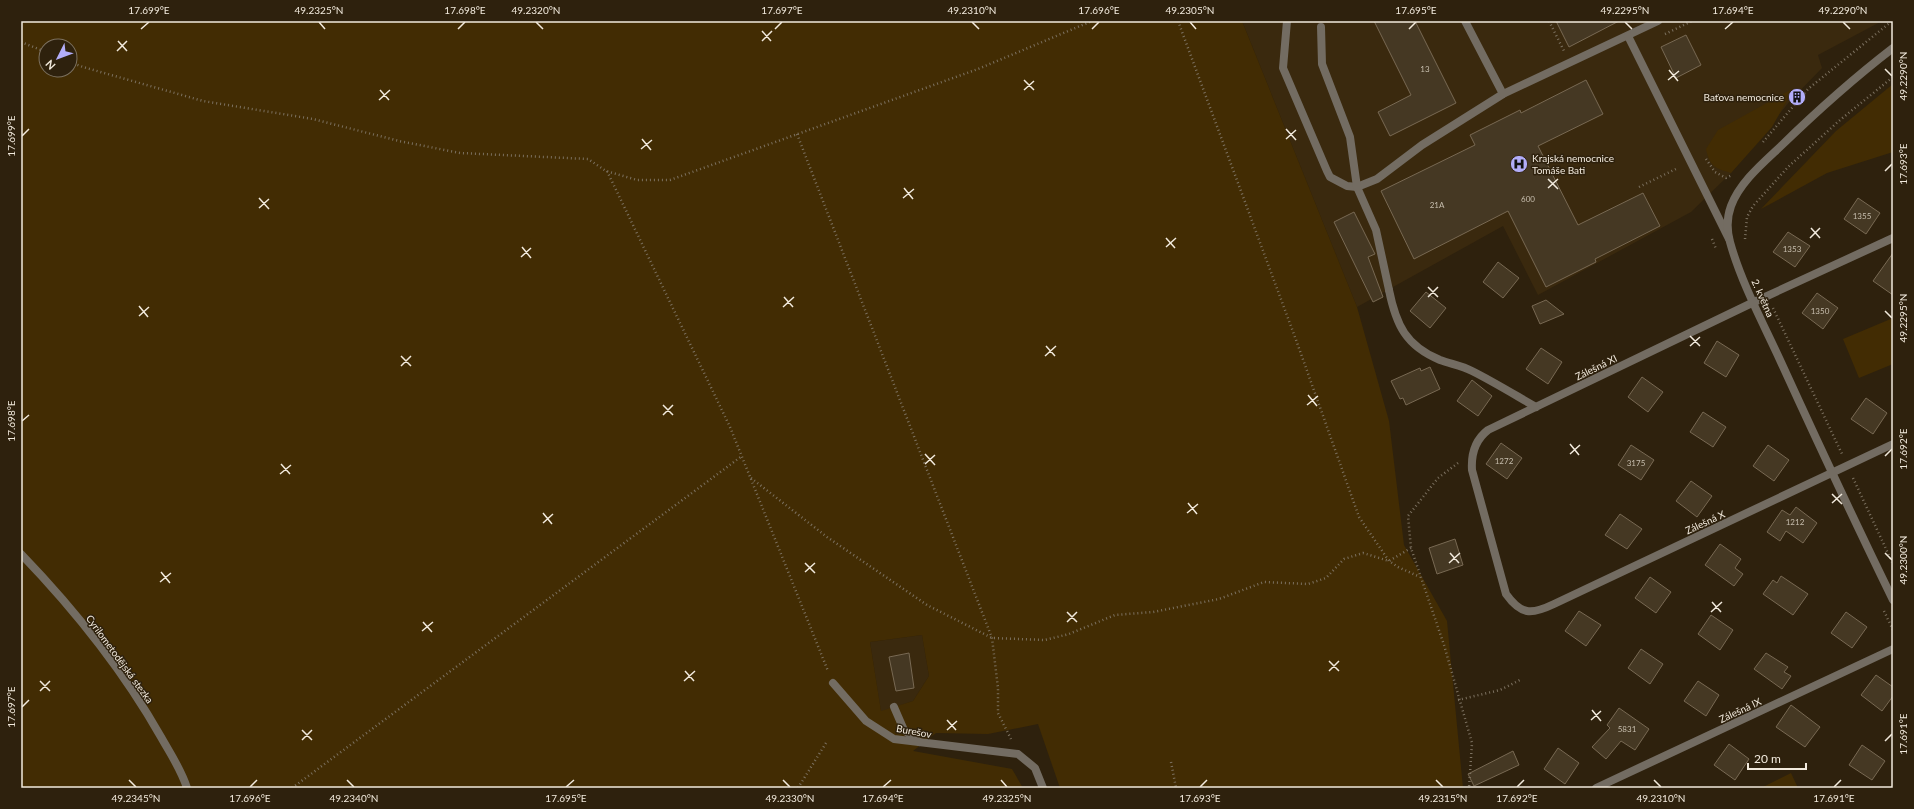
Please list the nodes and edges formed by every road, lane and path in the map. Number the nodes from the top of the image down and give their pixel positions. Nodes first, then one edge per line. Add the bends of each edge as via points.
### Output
1 (1092, 21) edge
2 (1178, 21) edge
3 (1287, 21) edge
4 (1465, 21) edge
5 (1550, 21) edge
6 (1658, 21) edge
7 (1892, 21) edge
8 (1321, 27) dead end
9 (1628, 36) junction
10 (21, 42) edge
11 (1893, 48) edge
12 (38, 49) edge
13 (1569, 62) junction
14 (78, 65) edge
15 (1893, 77) edge
16 (1503, 94) junction
17 (797, 134) junction
18 (1760, 145) dead end
19 (1702, 154) dead end
20 (606, 171) junction
21 (1734, 174) dead end
22 (1358, 187) junction
23 (1893, 238) edge
24 (1729, 240) junction
25 (1745, 245) dead end
26 (1766, 296) junction
27 (1754, 302) junction
28 (1536, 407) junction
29 (1893, 444) edge
30 (1473, 452) junction
31 (742, 456) junction
32 (1847, 466) junction
33 (1832, 474) junction
34 (751, 478) junction
35 (1410, 548) junction
36 (21, 554) edge
37 (1389, 561) junction
38 (1893, 564) edge
39 (1420, 577) junction
40 (1893, 600) edge
41 (992, 638) junction
42 (1893, 649) edge
43 (1522, 680) dead end
44 (833, 683) joint
45 (1458, 700) junction
46 (894, 707) dead end
47 (919, 742) junction
48 (826, 743) dead end
49 (1018, 754) junction
50 (1171, 762) dead end
51 (187, 788) edge
52 (292, 788) edge
53 (798, 788) edge
54 (1043, 788) edge
55 (1176, 788) edge
56 (1469, 788) edge
57 (1596, 788) edge

1 - 17 path via 978,69
2 - 37 path via 1296,337 1359,517
3 - 22 street via 1283,68 1326,171 1336,181
4 - 16 street
5 - 13 path
6 - 9 street
7 - 18 path via 1808,89
8 - 22 street via 1322,64 1350,136
9 - 13 street
9 - 24 street
10 - 12 path
11 - 24 street, 2. května via 1808,120 1742,186 1729,214
13 - 16 street
14 - 20 path via 203,101 313,119 399,141 460,153 588,159
15 - 25 path via 1788,167 1753,206 1747,217
16 - 22 street via 1422,145 1377,179
17 - 20 path via 670,180 637,180
17 - 41 path
19 - 21 path via 1715,172 1726,178
20 - 31 path
22 - 28 street via 1376,230 1400,327 1411,343 1442,361 1471,371
23 - 26 street, Zálešná XI
24 - 27 street, 2. května
26 - 27 street, Zálešná XI
26 - 32 path
27 - 28 street, Zálešná XI
27 - 33 street, 2. května
28 - 30 street, Zálešná XI via 1488,430
29 - 32 street, Zálešná X
30 - 33 street, Zálešná X via 1472,470 1503,587 1510,601 1518,608 1534,612
30 - 35 path via 1438,478 1408,516
31 - 34 path
31 - 52 path
32 - 33 street, Zálešná X
32 - 38 path
33 - 40 street, 2. května
34 - 41 path via 827,538 927,605
34 - 44 path
35 - 37 path
35 - 39 path
36 - 51 street, Cyrilometodějská stezka via 49,582 97,642 148,714 182,774
37 - 39 path
37 - 41 path via 1363,552 1344,559 1326,578 1308,584 1264,582 1219,599 1153,612 1115,615 1069,634 1046,640
39 - 45 path via 1444,645
41 - 49 path via 998,713
42 - 57 street, Zálešná IX
43 - 45 path via 1500,690
44 - 47 street, Burešov via 866,721 894,739
45 - 56 path via 1472,743
46 - 47 street via 904,730
47 - 49 street, Burešov
48 - 53 path
49 - 54 street via 1035,768
50 - 55 path

